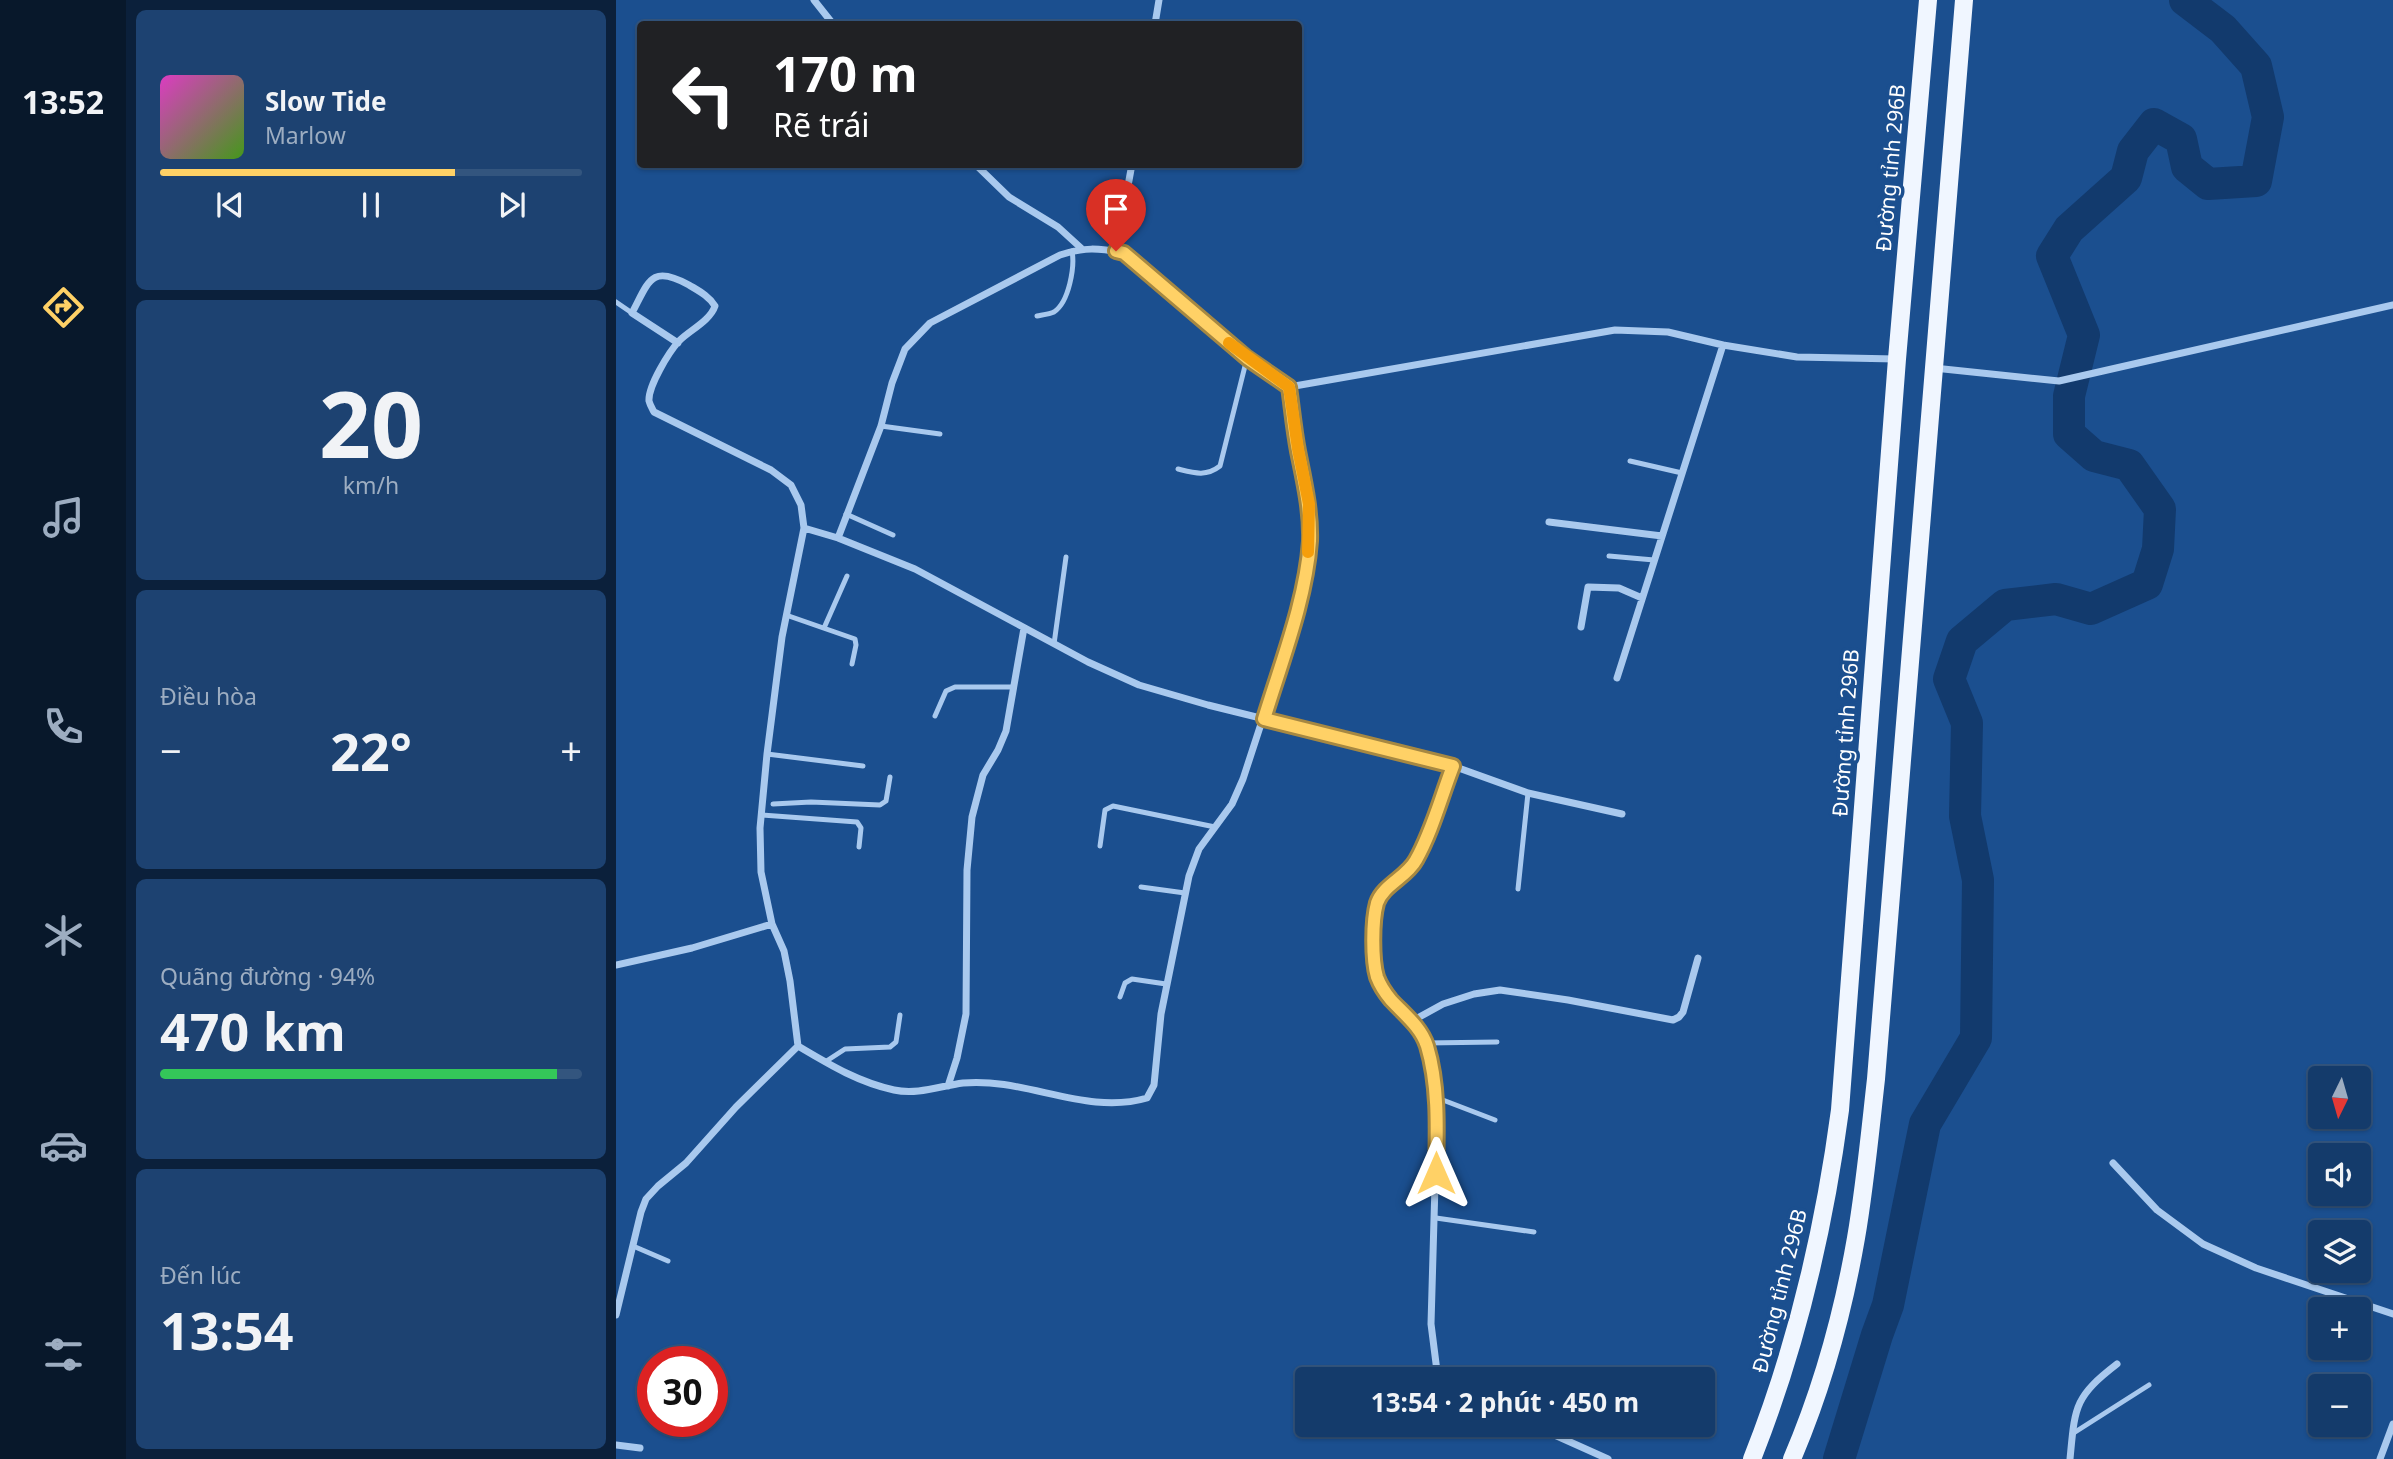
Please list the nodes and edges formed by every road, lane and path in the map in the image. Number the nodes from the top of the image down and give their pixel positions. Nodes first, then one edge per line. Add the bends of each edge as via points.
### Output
1 (814, 0) edge
2 (1159, 0) edge
3 (1928, 0) edge
4 (1964, 0) edge
5 (831, 21) edge
6 (1156, 21) edge
7 (979, 168) edge
8 (1131, 168) edge
9 (1081, 248) junction
10 (1072, 251) junction
11 (1116, 251) junction
12 (616, 302) edge
13 (2393, 305) edge
14 (632, 313) junction
15 (1037, 316) dead end
16 (678, 343) junction
17 (1723, 345) junction
18 (1247, 358) junction
19 (1897, 359) junction
20 (1934, 368) junction
21 (1289, 387) junction
22 (881, 426) junction
23 (940, 434) dead end
24 (1630, 461) dead end
25 (1178, 469) dead end
26 (1682, 473) junction
27 (846, 514) junction
28 (1549, 522) dead end
29 (804, 528) junction
30 (893, 535) dead end
31 (1662, 536) junction
32 (838, 538) junction
33 (1609, 556) dead end
34 (1066, 557) dead end
35 (1654, 560) junction
36 (847, 576) dead end
37 (1642, 598) junction
38 (786, 615) junction
39 (1581, 627) dead end
40 (824, 628) junction
41 (1024, 628) junction
42 (1054, 644) junction
43 (852, 664) dead end
44 (1617, 678) dead end
45 (1014, 687) junction
46 (935, 716) dead end
47 (1264, 719) junction
48 (767, 754) junction
49 (863, 766) dead end
50 (1453, 766) junction
51 (890, 777) dead end
52 (1528, 793) junction
53 (773, 804) dead end
54 (1622, 814) dead end
55 (761, 815) junction
56 (1215, 828) junction
57 (1100, 846) dead end
58 (859, 847) dead end
59 (1141, 887) dead end
60 (1518, 888) dead end
61 (1185, 893) junction
62 (772, 924) junction
63 (1698, 958) dead end
64 (616, 965) edge
65 (1166, 984) junction
66 (1120, 997) dead end
67 (900, 1015) dead end
68 (1412, 1021) junction
69 (1497, 1042) dead end
70 (1426, 1043) junction
71 (798, 1046) junction
72 (825, 1062) junction
73 (948, 1086) junction
74 (1435, 1097) junction
75 (1496, 1120) dead end
76 (2113, 1163) dead end
77 (1436, 1218) junction
78 (1534, 1232) dead end
79 (633, 1246) junction
80 (668, 1261) dead end
81 (2393, 1314) edge
82 (616, 1315) edge
83 (2117, 1364) dead end
84 (1437, 1367) edge
85 (2149, 1385) dead end
86 (2393, 1424) edge
87 (2073, 1434) junction
88 (1560, 1437) edge
89 (616, 1445) edge
90 (640, 1448) dead end
91 (1608, 1459) edge
92 (1752, 1459) edge
93 (1792, 1459) edge
94 (2070, 1459) edge
95 (2380, 1459) edge

1 - 5 street
2 - 6 street
3 - 19 main road, Đường tỉnh 296B
4 - 20 main road
7 - 9 street via 1009,197 1058,227
8 - 11 street
9 - 10 street
9 - 11 street
10 - 15 lane via 1074,264 1060,305 1054,312
10 - 22 street via 930,323 905,349
11 - 18 street via 1124,253
12 - 14 lane
13 - 20 street via 2059,381
14 - 16 street
14 - 16 street via 647,284 660,275 672,276 702,293 713,302 714,310
16 - 29 street via 652,389 649,401 654,412 771,470 790,485 801,505
17 - 19 street via 1797,357
17 - 21 street via 1668,332 1615,330
17 - 26 street
18 - 21 street
18 - 25 lane via 1220,466 1199,474
19 - 92 main road, Đường tỉnh 296B via 1846,1048 1833,1162 1806,1294 1776,1399
20 - 93 main road via 1866,1164 1849,1275 1808,1422
21 - 47 street via 1309,504 1310,542 1291,632
22 - 23 lane
22 - 27 street
24 - 26 lane
26 - 31 street
27 - 30 lane
27 - 32 street
28 - 31 street
29 - 32 street
29 - 38 street
31 - 35 street
32 - 41 street via 915,569
33 - 35 lane
34 - 42 lane
35 - 37 street
36 - 40 lane
37 - 39 street via 1619,588 1592,585
37 - 44 street
38 - 40 lane
38 - 48 street
40 - 43 lane via 855,639
41 - 42 street
41 - 45 street
42 - 47 street via 1139,684
45 - 46 lane via 955,687 946,691
45 - 73 street via 1006,731 983,775 972,817 966,1014
47 - 50 street
47 - 56 street via 1238,792
48 - 49 lane
48 - 55 street
50 - 52 street
50 - 68 street via 1415,864 1388,887 1378,900 1375,915 1378,979
51 - 53 lane via 886,801 880,805
52 - 54 street
52 - 60 lane
55 - 58 lane via 857,822 861,828
55 - 62 street via 761,872
56 - 57 lane via 1114,806 1105,810
56 - 61 street via 1199,849
59 - 61 lane
61 - 65 street
62 - 64 street
62 - 71 street via 784,951
63 - 68 street via 1683,1012 1673,1020 1500,990 1443,1004
65 - 66 lane via 1132,979 1125,983
65 - 73 street via 1154,1085 1147,1098 1089,1101 1022,1087
67 - 72 lane via 896,1042 890,1047 845,1049
68 - 70 street
69 - 70 lane
70 - 74 street
71 - 72 street
71 - 79 street via 646,1199
72 - 73 street via 867,1084 899,1091
74 - 75 lane
74 - 77 street
76 - 81 street via 2157,1210 2203,1244 2256,1268
77 - 78 lane
77 - 84 street via 1432,1324
79 - 80 lane
79 - 82 street
83 - 87 street via 2078,1401
85 - 87 lane
86 - 95 street
87 - 94 street
88 - 91 street
89 - 90 street

